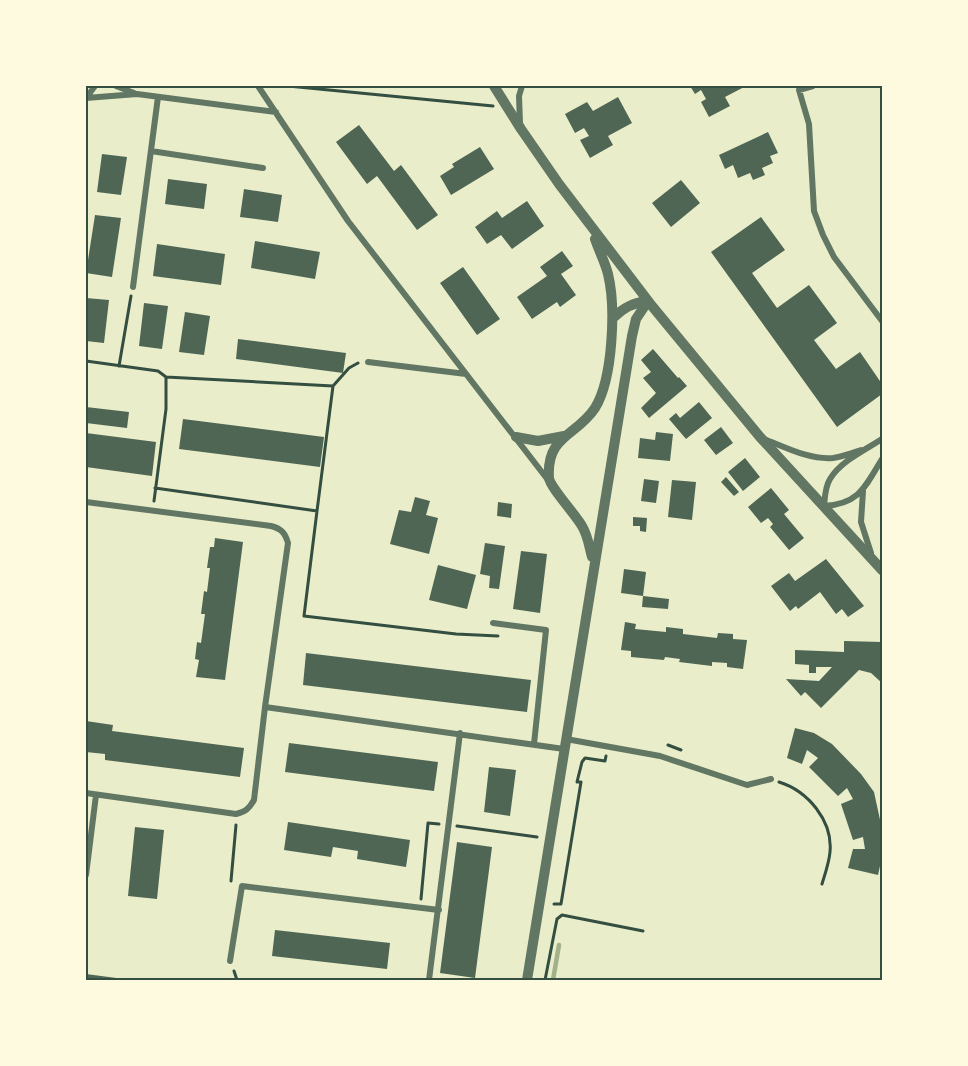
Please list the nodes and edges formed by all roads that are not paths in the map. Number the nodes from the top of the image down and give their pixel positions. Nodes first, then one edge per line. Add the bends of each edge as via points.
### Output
1 (95, 86) edge
2 (116, 86) edge
3 (258, 86) edge
4 (494, 86) edge
5 (522, 86) edge
6 (813, 86) edge
7 (799, 88) edge
8 (137, 94) junction
9 (158, 97) junction
10 (86, 98) edge
11 (276, 112) junction
12 (521, 129) junction
13 (151, 151) junction
14 (263, 168) dead end
15 (590, 228) junction
16 (133, 287) road end
17 (648, 302) junction
18 (613, 318) junction
19 (882, 321) edge
20 (368, 362) road end
21 (466, 374) junction
22 (564, 436) junction
23 (516, 437) junction
24 (760, 437) junction
25 (882, 439) edge
26 (870, 447) junction
27 (882, 459) edge
28 (549, 480) junction
29 (863, 491) junction
30 (86, 502) edge
31 (824, 506) junction
32 (593, 564) junction
33 (879, 566) edge
34 (493, 624) dead end
35 (265, 707) junction
36 (460, 734) junction
37 (534, 744) junction
38 (565, 744) junction
39 (771, 780) road end
40 (86, 793) edge
41 (96, 795) junction
42 (86, 875) edge
43 (439, 909) junction
44 (230, 961) dead end
45 (429, 981) edge
46 (527, 981) edge

1 - 10 street
2 - 8 street
3 - 11 street
4 - 12 street
5 - 12 street
6 - 7 street
7 - 19 street via 809,124 814,211 834,257
8 - 9 street
8 - 10 street
9 - 11 street
9 - 13 street
11 - 21 street via 348,221
12 - 15 street
13 - 14 street
13 - 16 street
15 - 17 street
15 - 18 street via 608,273
17 - 18 street via 634,304
17 - 24 street
17 - 32 street via 633,327
18 - 22 street via 603,392 595,409
20 - 21 street
21 - 23 street
22 - 23 street via 538,441
22 - 28 street via 552,453
23 - 28 street
24 - 26 street via 819,457 843,456
24 - 31 street
25 - 26 street
26 - 31 street via 847,462 830,480
27 - 29 street
28 - 32 street via 586,532
29 - 31 street via 850,502
29 - 33 street via 861,522
30 - 35 street via 281,529 288,543
31 - 33 street
32 - 38 street
34 - 37 street via 546,630
35 - 36 street
35 - 41 street via 254,800 249,808 236,814
36 - 37 street
36 - 43 street
37 - 38 street
38 - 39 street via 608,746 660,756 747,785
38 - 46 street
40 - 41 street
41 - 42 street
43 - 44 street via 242,886
43 - 45 street

